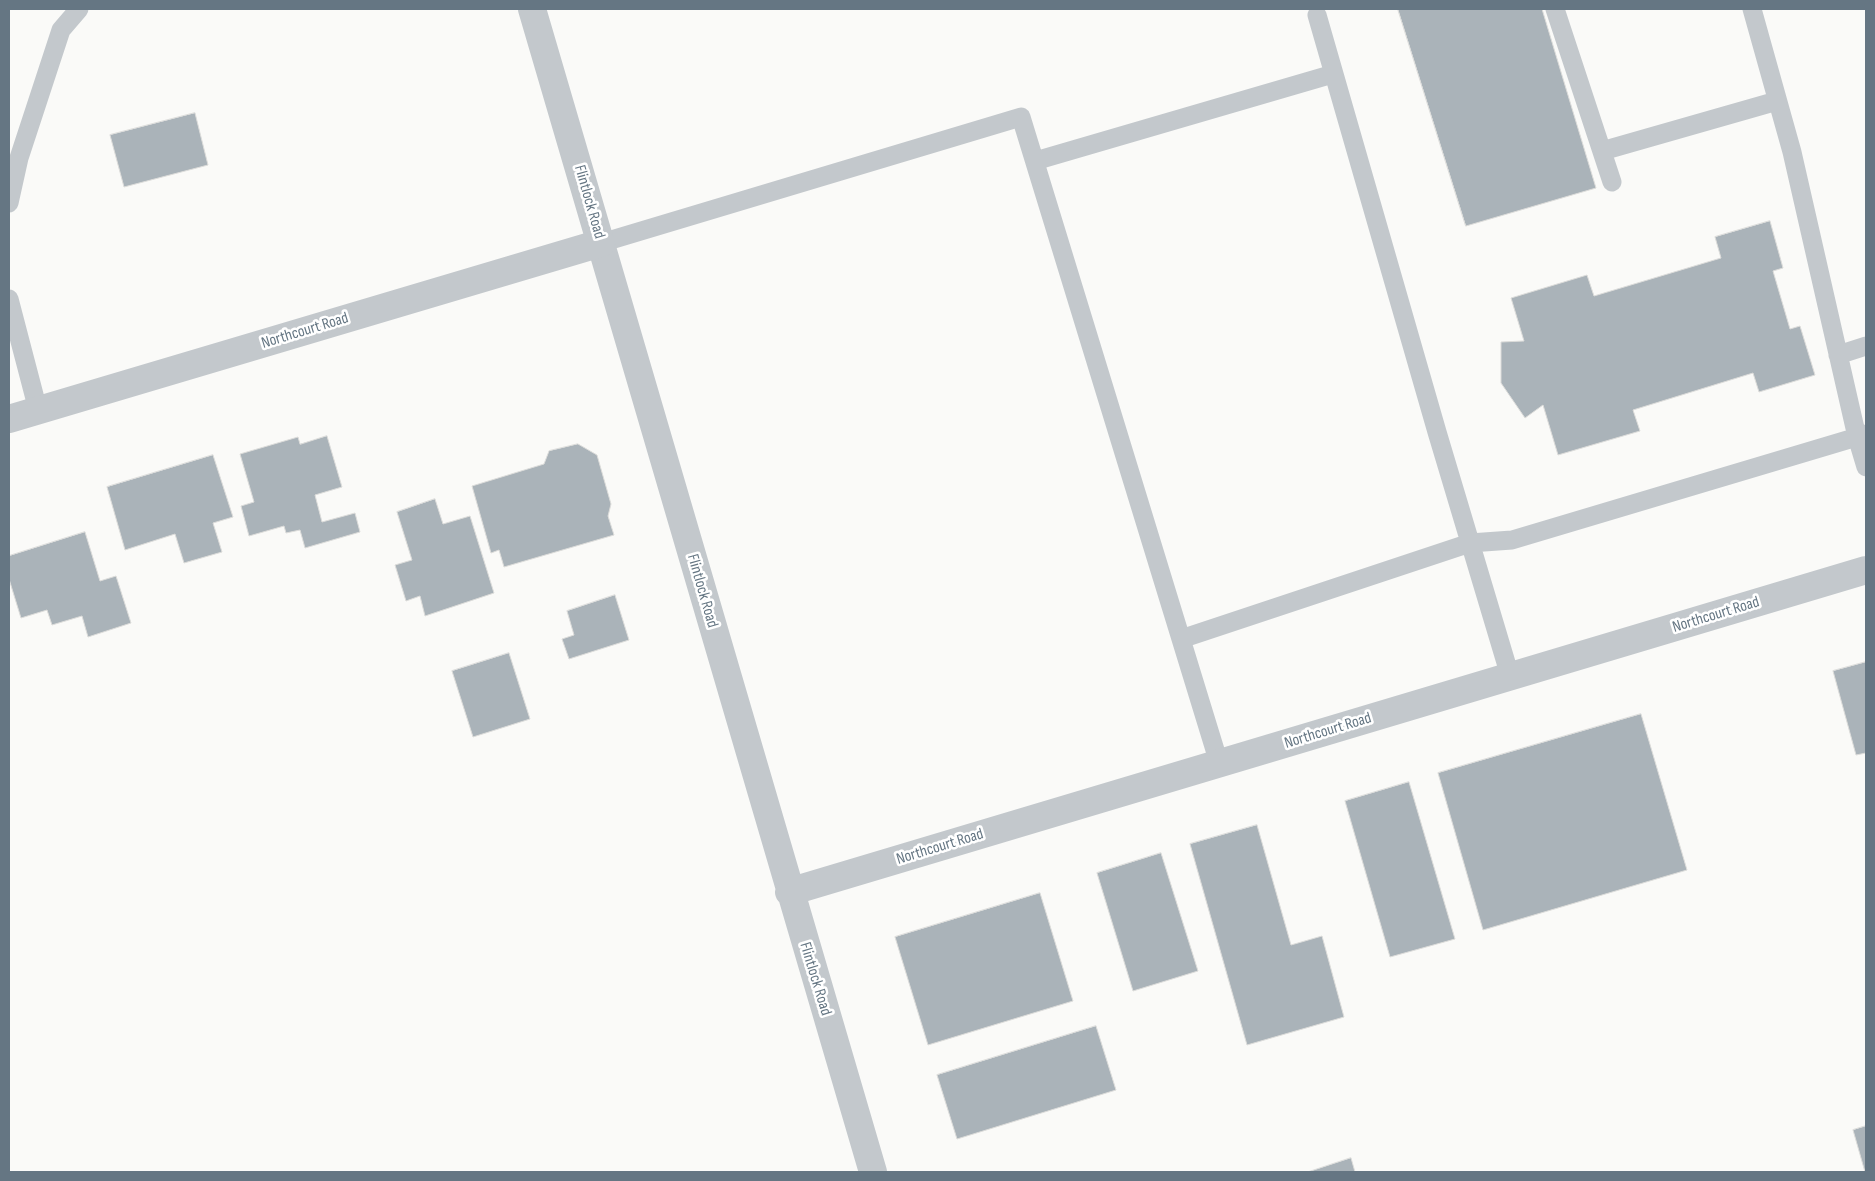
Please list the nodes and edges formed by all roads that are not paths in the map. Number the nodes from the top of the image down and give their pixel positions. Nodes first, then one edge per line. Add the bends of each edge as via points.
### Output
1 (79, 9) edge
2 (532, 9) edge
3 (1554, 9) edge
4 (1752, 9) edge
5 (1317, 15) dead end
6 (1334, 74) junction
7 (1778, 101) junction
8 (1602, 151) junction
9 (1035, 161) junction
10 (1612, 182) dead end
11 (9, 203) edge
12 (601, 243) junction
13 (9, 299) edge
14 (1866, 346) edge
15 (1838, 355) junction
16 (38, 410) junction
17 (9, 419) edge
18 (1862, 436) edge
19 (1866, 467) edge
20 (1470, 542) junction
21 (1866, 570) edge
22 (1181, 639) junction
23 (1510, 676) junction
24 (1219, 763) junction
25 (789, 892) junction
26 (872, 1172) edge

1 - 11 lane via 61,30 19,158
2 - 12 street, Flintlock Road
3 - 8 lane
4 - 7 lane
5 - 6 lane
6 - 9 lane
6 - 20 lane
7 - 8 lane
7 - 15 lane
8 - 10 lane
9 - 12 lane via 1021,117
9 - 22 lane
12 - 16 street, Northcourt Road
12 - 25 street, Flintlock Road
13 - 16 lane
14 - 15 lane
15 - 18 lane
16 - 17 street, Northcourt Road
18 - 19 lane
18 - 20 lane via 1512,540
20 - 22 lane
20 - 23 lane
21 - 23 street, Northcourt Road
22 - 24 lane
23 - 24 street, Northcourt Road
24 - 25 street, Northcourt Road
25 - 26 street, Flintlock Road

